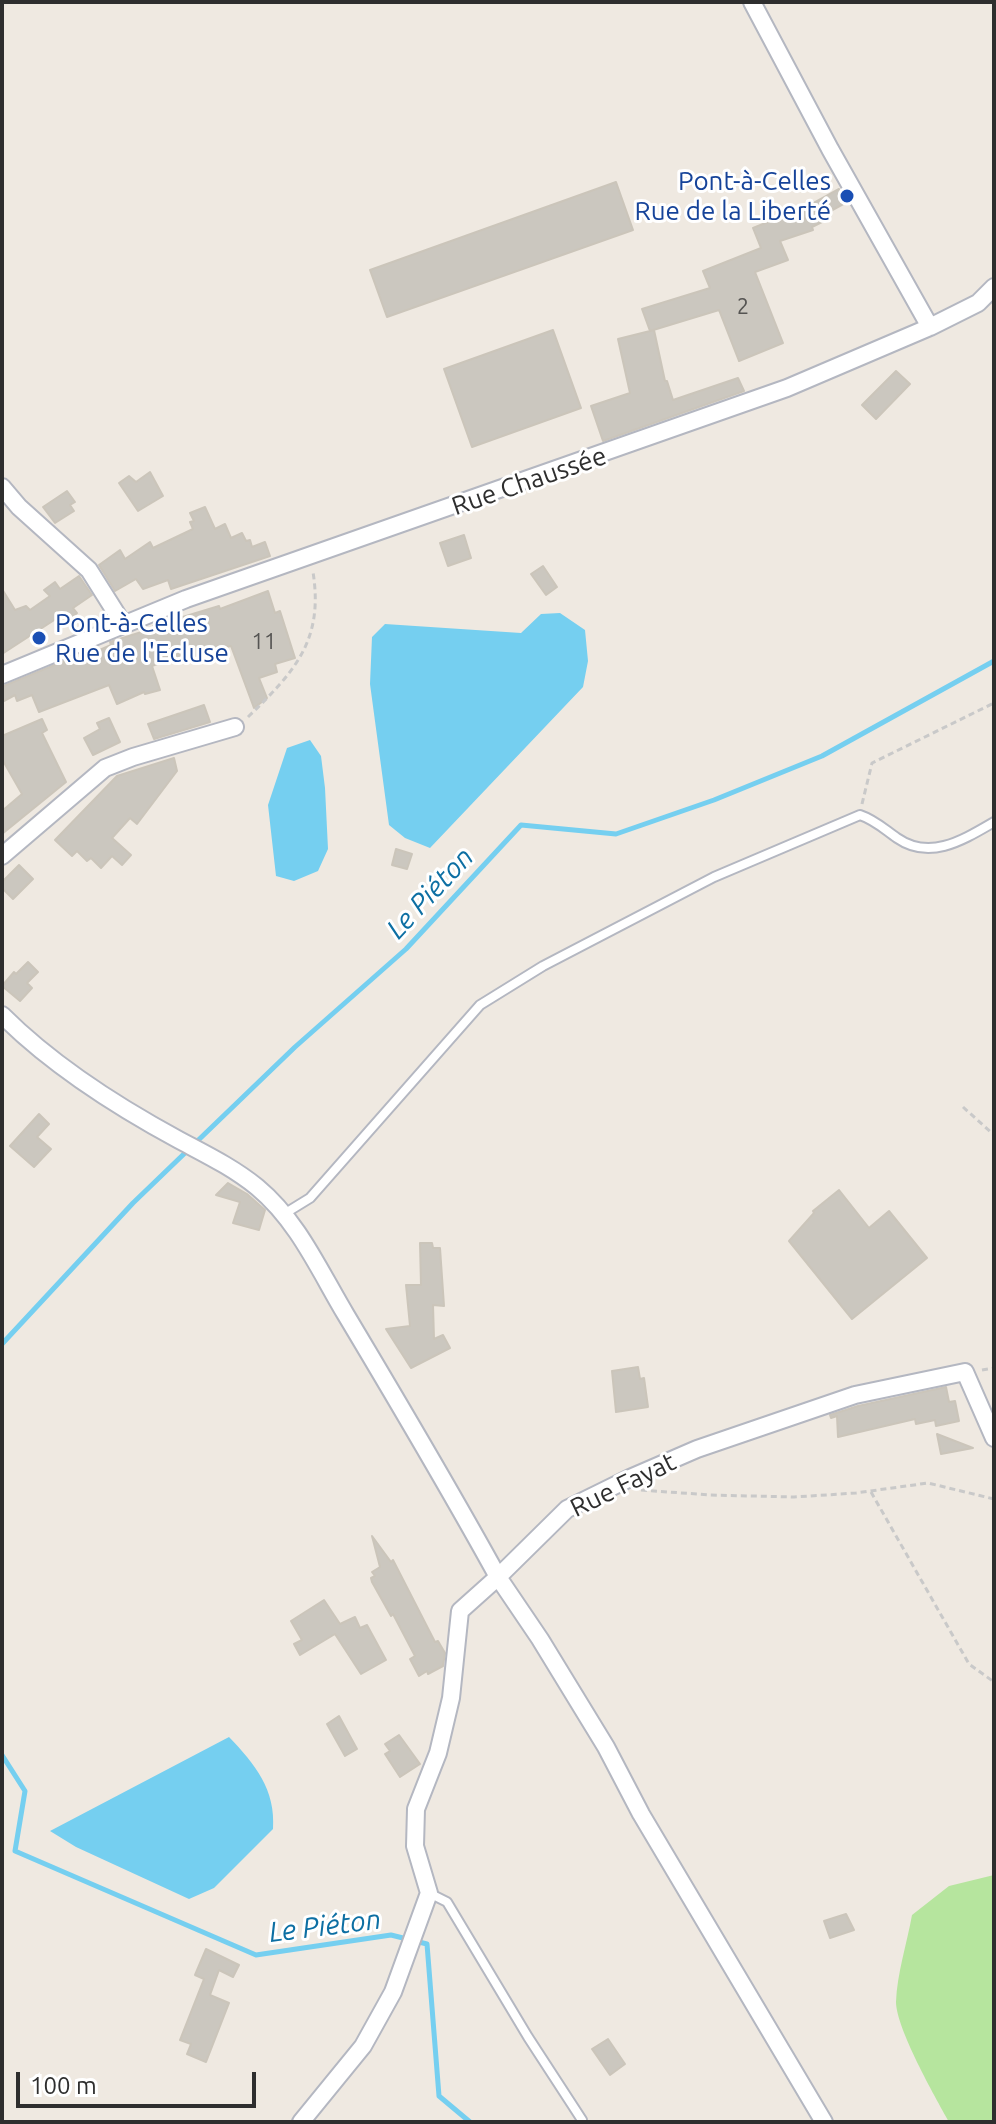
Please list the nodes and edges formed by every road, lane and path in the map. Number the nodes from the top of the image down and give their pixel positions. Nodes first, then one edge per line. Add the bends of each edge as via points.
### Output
1 (752, 2) edge
2 (994, 287) edge
3 (930, 327) junction
4 (2, 487) edge
5 (310, 557) junction
6 (123, 624) junction
7 (2, 675) edge
8 (994, 703) edge
9 (235, 727) joint
10 (860, 815) junction
11 (994, 822) edge
12 (2, 856) edge
13 (2, 1015) edge
14 (963, 1107) dead end
15 (994, 1135) edge
16 (283, 1214) junction
17 (994, 1438) edge
18 (638, 1490) dead end
19 (870, 1491) junction
20 (994, 1499) edge
21 (498, 1577) junction
22 (994, 1682) edge
23 (429, 1893) junction
24 (582, 2120) dead end
25 (301, 2122) edge
26 (824, 2122) edge

1 - 3 street
2 - 3 street, Rue Chaussée via 978,303
3 - 5 street, Rue Chaussée via 787,388
4 - 6 street via 89,570
5 - 6 street, Rue Chaussée
5 - 9 path via 314,612 309,644 278,687
6 - 7 street, Rue Chaussée
8 - 10 path via 872,763
9 - 12 street via 105,768
10 - 11 lane via 927,850
10 - 16 lane via 714,877 480,1005 310,1198
13 - 16 street via 75,1076 229,1166
14 - 15 path
16 - 21 street via 304,1240
17 - 21 street, Rue Fayat via 965,1372 855,1395 697,1449 567,1509
18 - 19 path via 794,1497
19 - 20 path via 928,1483
19 - 22 path via 969,1664
21 - 23 street via 460,1611 448,1711 416,1809 415,1846
21 - 26 street via 606,1747
23 - 24 lane via 447,1902
23 - 25 street via 393,1992 363,2046

